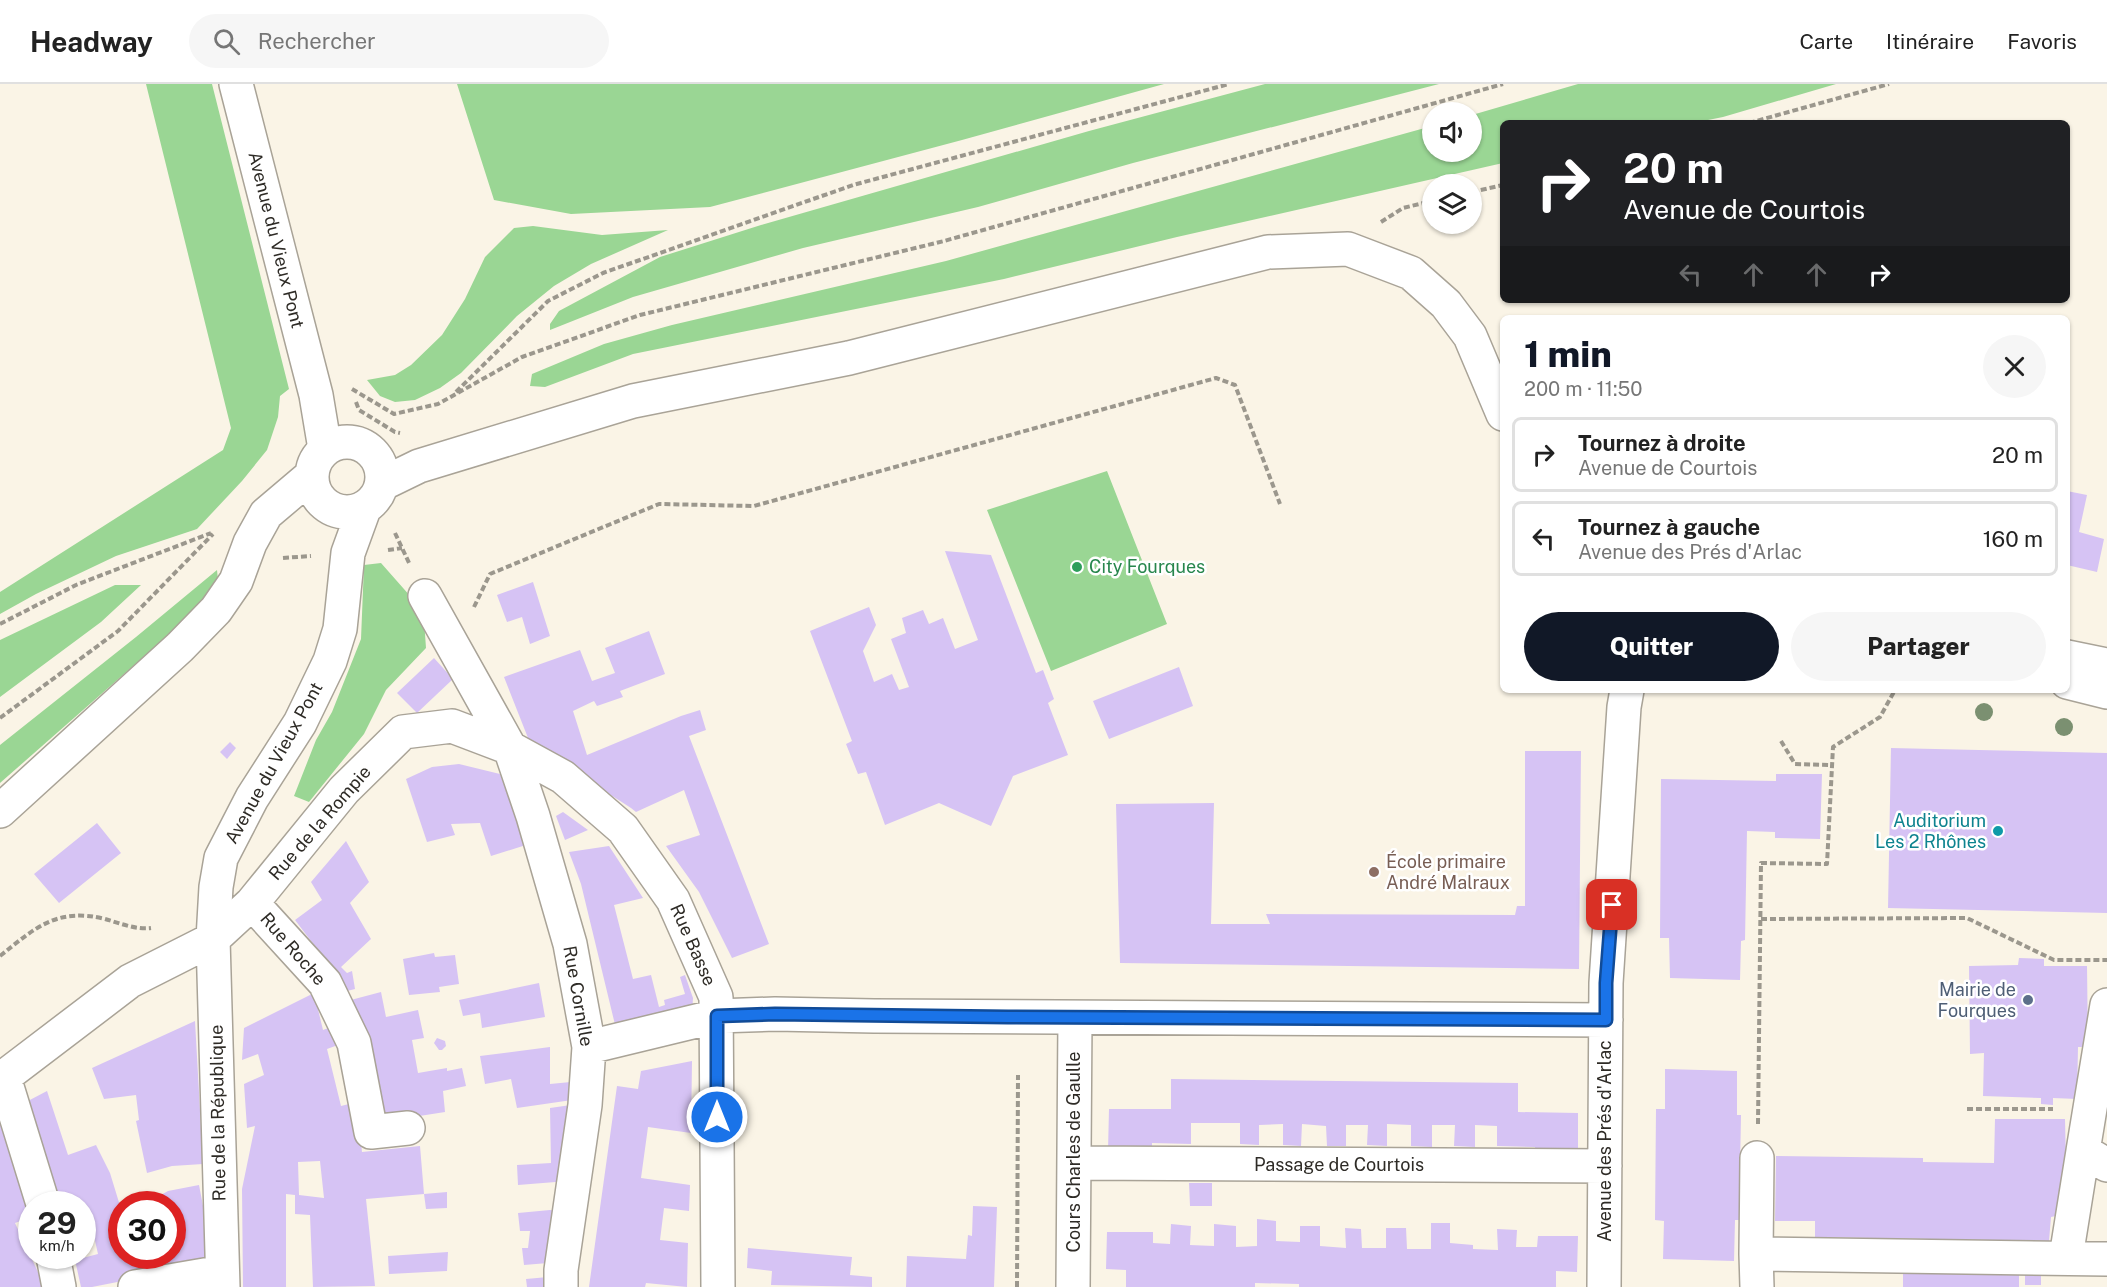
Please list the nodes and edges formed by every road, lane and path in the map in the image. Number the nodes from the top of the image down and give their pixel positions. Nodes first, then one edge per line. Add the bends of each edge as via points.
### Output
1 (236, 84) edge
2 (1229, 84) edge
3 (1503, 84) edge
4 (1889, 84) edge
5 (1760, 120) edge
6 (1500, 186) edge
7 (1482, 190) edge
8 (1422, 203) edge
9 (1348, 249) junction
10 (640, 315) dead end
11 (451, 397) dead end
12 (1500, 407) edge
13 (345, 478) junction
14 (1280, 504) dead end
15 (393, 529) dead end
16 (214, 532) dead end
17 (424, 596) joint
18 (473, 609) dead end
19 (0, 624) edge
20 (118, 631) dead end
21 (2070, 658) edge
22 (2107, 665) edge
23 (2070, 683) edge
24 (2107, 692) edge
25 (1893, 693) edge
26 (1624, 696) edge
27 (0, 718) edge
28 (1781, 741) dead end
29 (510, 748) junction
30 (1832, 765) junction
31 (0, 811) edge
32 (252, 903) junction
33 (1761, 919) junction
34 (155, 927) dead end
35 (213, 939) junction
36 (0, 956) edge
37 (2107, 960) edge
38 (2107, 1005) edge
39 (717, 1016) junction
40 (1075, 1018) junction
41 (1606, 1020) junction
42 (589, 1047) junction
43 (1018, 1075) dead end
44 (1967, 1109) dead end
45 (2090, 1110) junction
46 (408, 1128) dead end
47 (1757, 1158) joint
48 (2095, 1158) edge
49 (1074, 1163) junction
50 (1605, 1166) junction
51 (39, 1191) edge
52 (1756, 1254) junction
53 (2066, 1257) junction
54 (2107, 1259) edge
55 (56, 1269) edge
56 (223, 1279) edge
57 (59, 1287) edge
58 (135, 1287) edge
59 (561, 1287) edge
60 (718, 1287) edge
61 (1017, 1287) edge
62 (1073, 1287) edge
63 (1604, 1287) edge
64 (1756, 1287) edge

1 - 13 street, Avenue du Vieux Pont via 316,395
2 - 11 path via 853,185 603,273 548,301
3 - 10 path via 945,241
4 - 5 path
6 - 7 path
8 - 9 path via 1403,208
9 - 12 street via 1411,273 1446,304 1470,336
9 - 13 street via 1268,252 849,358 633,400 419,466
13 - 31 street via 281,500 266,514 236,581 216,610
13 - 35 street, Avenue du Vieux Pont via 348,553 340,629 330,661 300,723 252,798 221,858
14 - 18 path via 1235,386 1216,378 753,506 659,504 490,574
15 - 17 path
16 - 19 path via 76,585
17 - 29 street
20 - 27 path
21 - 22 street
23 - 24 street
25 - 30 path via 1880,717 1833,747
26 - 41 street, Avenue des Prés d'Arlac
28 - 30 path via 1795,764
29 - 32 street, Rue de la Rompie via 452,726 403,732 344,790
29 - 39 street, Rue Basse via 563,777 623,829 673,900 716,998
29 - 42 street, Rue Cornille via 570,944
30 - 33 path via 1827,864 1761,863
32 - 35 street, Rue de la Rompie
32 - 46 street, Rue Roche via 325,982 354,1043 371,1132
33 - 37 path via 1967,918 2054,960
33 - 47 path
34 - 36 path via 127,925 89,915 65,916 42,924
35 - 51 street, Rue de la Rompie via 130,981 4,1077
35 - 56 street, Rue de la République
38 - 45 street
39 - 40 street
39 - 42 street
39 - 60 street, Rue Basse
40 - 41 street
40 - 49 street, Cours Charles de Gaulle
41 - 50 street, Avenue des Prés d'Arlac
42 - 59 street, Rue Cornille
43 - 61 path
44 - 45 path
45 - 48 street
47 - 52 street
48 - 53 street
49 - 50 street, Passage de Courtois
49 - 62 street, Cours Charles de Gaulle
50 - 63 street, Avenue des Prés d'Arlac
52 - 53 street
52 - 64 street
53 - 54 street
55 - 57 street
56 - 58 street

